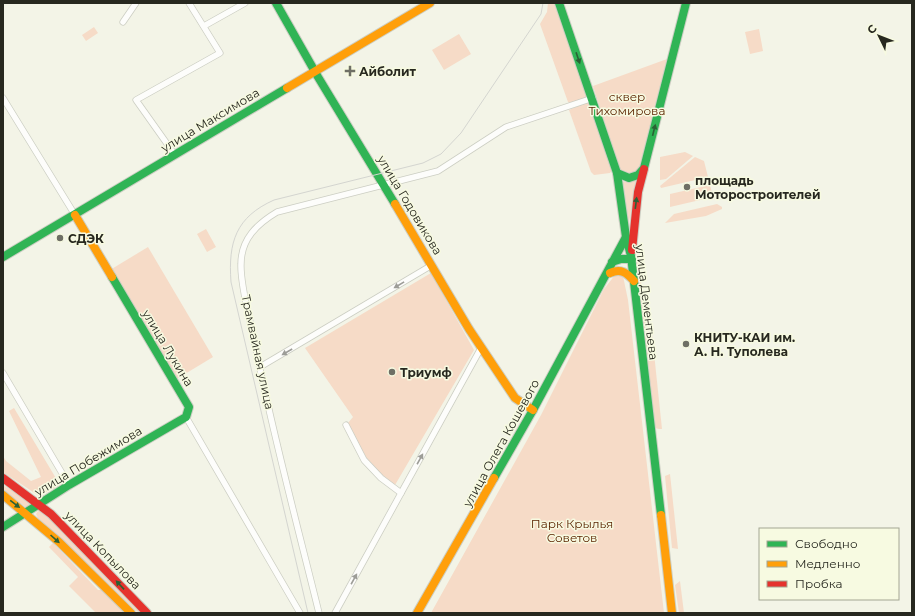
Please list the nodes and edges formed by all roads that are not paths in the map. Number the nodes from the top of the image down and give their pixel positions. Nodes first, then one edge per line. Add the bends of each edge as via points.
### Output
1 (136, 3) edge
2 (189, 3) edge
3 (245, 3) edge
4 (276, 3) edge
5 (430, 3) edge
6 (559, 3) edge
7 (686, 3) edge
8 (123, 22) dead end
9 (204, 26) junction
10 (315, 72) junction
11 (3, 98) edge
12 (592, 98) junction
13 (175, 155) junction
14 (644, 168) junction
15 (617, 173) junction
16 (384, 186) junction
17 (75, 215) junction
18 (629, 240) junction
19 (3, 257) edge
20 (632, 258) junction
21 (615, 261) junction
22 (432, 265) junction
23 (610, 273) junction
24 (634, 281) junction
25 (602, 282) junction
26 (481, 348) junction
27 (260, 367) junction
28 (3, 373) edge
29 (533, 410) junction
30 (186, 417) junction
31 (346, 425) dead end
32 (3, 478) edge
33 (69, 485) junction
34 (401, 493) junction
35 (3, 495) edge
36 (40, 504) junction
37 (26, 513) junction
38 (3, 527) edge
39 (131, 613) edge
40 (147, 613) edge
41 (300, 613) edge
42 (319, 613) edge
43 (335, 613) edge
44 (417, 613) edge
45 (672, 613) edge

1 - 8 street
2 - 9 street
3 - 9 street
4 - 10 main road, улица Годовикова
5 - 10 main road, улица Максимова
6 -> 12 main road, улица Дементьева
14 -> 7 main road
9 - 13 street via 220,53 136,100
10 - 13 main road, улица Максимова
10 - 16 main road, улица Годовикова
11 - 17 street, улица Лукина
12 - 15 main road, улица Дементьева
12 - 16 street, Трамвайная улица via 506,127 438,171
13 - 17 main road, улица Максимова
14 - 15 main road via 634,177 624,178
18 -> 14 main road
15 - 18 main road, улица Дементьева
16 - 22 main road, улица Годовикова
16 - 27 street, Трамвайная улица via 277,212 262,220 251,233 243,248 241,264
17 - 19 main road, улица Максимова
17 - 30 main road, улица Лукина via 189,407
18 - 20 main road, улица Дементьева
18 - 21 main road, улица Олега Кошевого
20 - 21 main road
20 - 24 main road, улица Дементьева
21 - 23 main road, улица Олега Кошевого
21 - 25 main road, улица Олега Кошевого
22 - 26 main road, улица Годовикова
22 -> 27 street
23 - 24 main road via 616,270 623,271
23 - 25 main road, улица Олега Кошевого
24 - 45 main road, улица Дементьева
25 - 29 main road, улица Олега Кошевого
26 - 29 main road, улица Годовикова via 516,398
34 -> 26 street
27 - 42 street, Трамвайная улица
28 - 33 street
29 - 44 main road, улица Олега Кошевого
30 - 33 main road, улица Побежимова
30 - 41 street, улица Лукина
31 - 34 street via 364,460 381,478
32 - 36 main road, улица Копылова
33 - 36 main road, улица Побежимова
43 -> 34 street
35 -> 37 main road, улица Копылова
36 - 37 main road, улица Побежимова
40 -> 36 main road, улица Копылова
37 - 38 main road, улица Побежимова
37 -> 39 main road, улица Копылова

